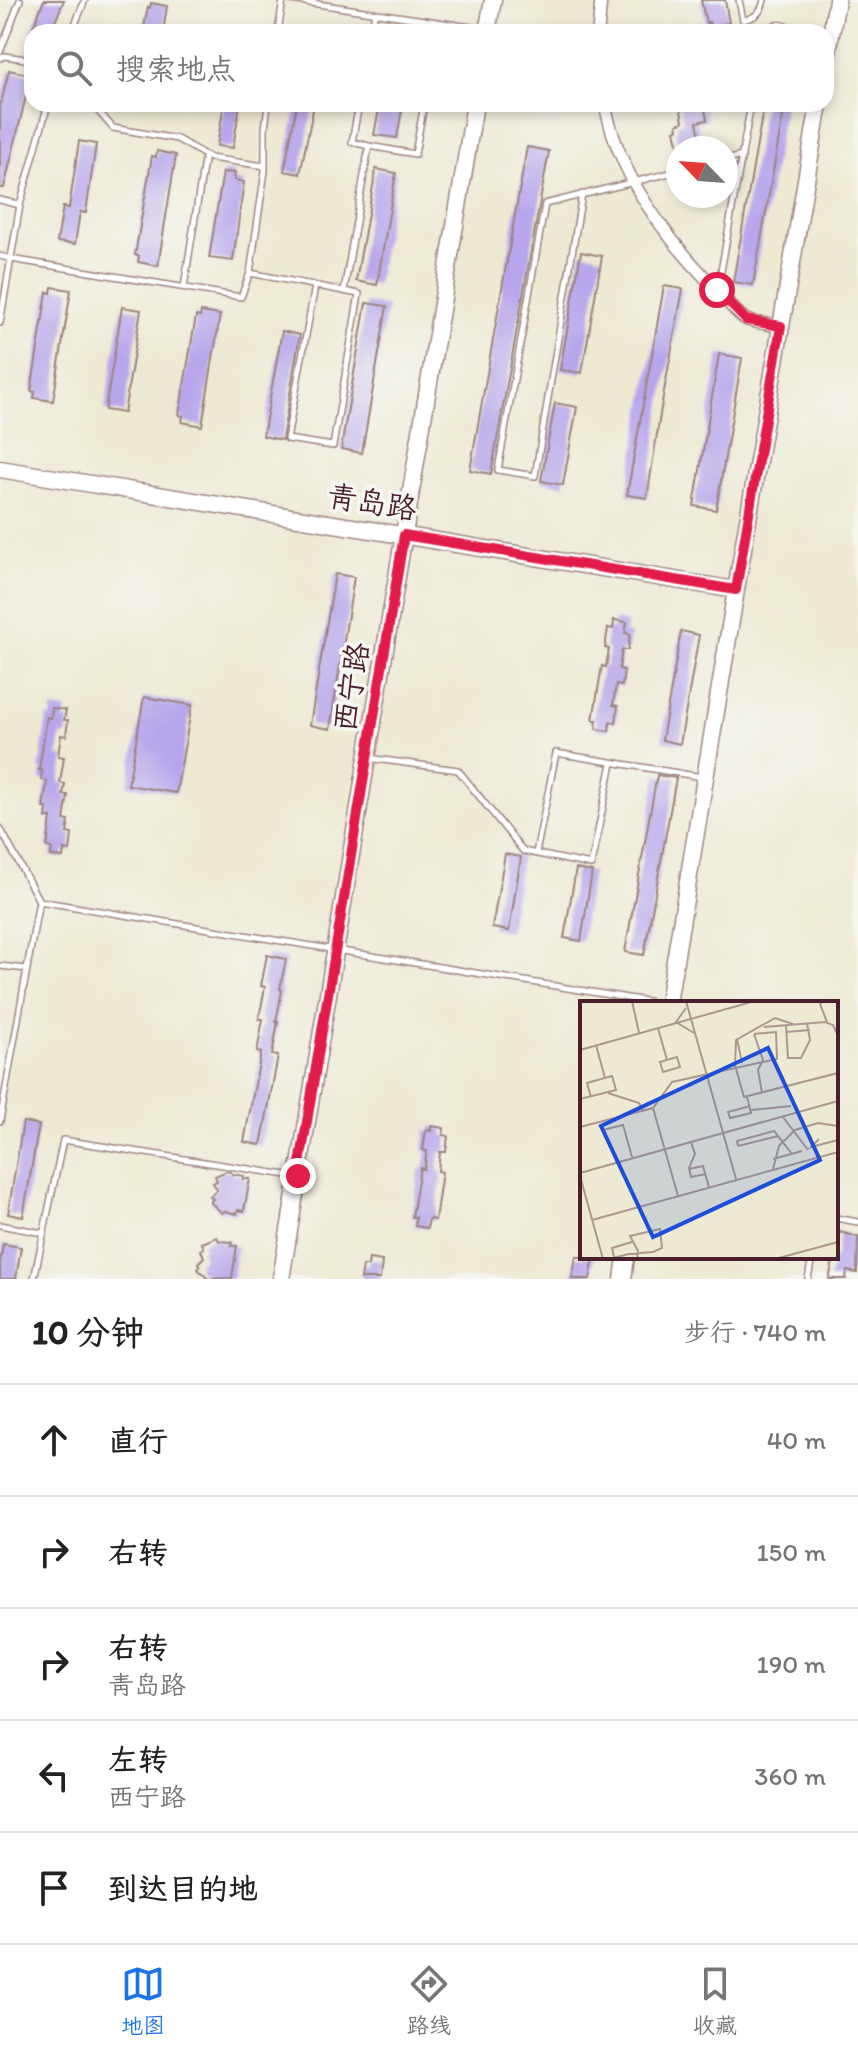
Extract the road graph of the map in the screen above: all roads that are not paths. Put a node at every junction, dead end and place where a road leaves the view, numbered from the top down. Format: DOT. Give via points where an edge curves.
graph roads {
  1 [pos="20,0"];
  2 [pos="85,0"];
  3 [pos="283,0"];
  4 [pos="291,0"];
  5 [pos="493,0"];
  6 [pos="601,0"];
  7 [pos="739,0"];
  8 [pos="764,0"];
  9 [pos="837,0"];
  10 [pos="375,13"];
  11 [pos="439,22"];
  12 [pos="75,24"];
  13 [pos="279,24"];
  14 [pos="373,24"];
  15 [pos="450,24"];
  16 [pos="489,24"];
  17 [pos="599,24"];
  18 [pos="833,24"];
  19 [pos="0,55"];
  20 [pos="24,59"];
  21 [pos="46,112"];
  22 [pos="99,112"];
  23 [pos="267,112"];
  24 [pos="358,112"];
  25 [pos="423,112"];
  26 [pos="477,112"];
  27 [pos="607,112"];
  28 [pos="750,112"];
  29 [pos="818,112"];
  30 [pos="369,146"];
  31 [pos="205,155"];
  32 [pos="742,156"];
  33 [pos="738,157"];
  34 [pos="265,166"];
  35 [pos="666,174"];
  36 [pos="633,182"];
  37 [pos="582,194"];
  38 [pos="0,200"];
  39 [pos="20,205"];
  40 [pos="0,256"];
  41 [pos="11,259"];
  42 [pos="250,273"];
  43 [pos="315,286"];
  44 [pos="184,287"];
  45 [pos="717,290"];
  46 [pos="344,291"];
  47 [pos="0,323"];
  48 [pos="781,326"];
  49 [pos="0,469"];
  50 [pos="404,535"];
  51 [pos="736,590"];
  52 [pos="367,758"];
  53 [pos="612,763"];
  54 [pos="705,778"];
  55 [pos="0,828"];
  56 [pos="536,853"];
  57 [pos="39,901"];
  58 [pos="336,949"];
  59 [pos="0,966"];
  60 [pos="27,969"];
  61 [pos="646,1001"];
  62 [pos="668,1001"];
  63 [pos="0,1121"];
  64 [pos="298,1176"];
  65 [pos="838,1218"];
  66 [pos="858,1222"];
  67 [pos="0,1225"];
  68 [pos="43,1233"];
  69 [pos="626,1259"];
  70 [pos="812,1259"];
  71 [pos="34,1279"];
  72 [pos="281,1279"];
  73 [pos="623,1279"];
  74 [pos="808,1279"];
  1 -- 19 [label="lane"];
  2 -- 12 [label="lane"];
  3 -- 13 [label="lane"];
  4 -- 10 [label="lane"];
  5 -- 16 [label="street"];
  6 -- 17 [label="street"];
  7 -- 8 [label="lane" via="743,20 754,17"];
  9 -- 18 [label="street"];
  10 -- 11 [label="lane"];
  10 -- 14 [label="lane"];
  11 -- 15 [label="lane"];
  19 -- 20 [label="lane"];
  21 -- 39 [label="lane"];
  22 -- 31 [label="lane" via="113,128 177,139"];
  23 -- 34 [label="lane"];
  24 -- 30 [label="lane" via="352,142"];
  25 -- 30 [label="lane" via="415,154"];
  26 -- 50 [label="street, 西宁路"];
  27 -- 36 [label="street"];
  28 -- 32 [label="lane"];
  29 -- 48 [label="street"];
  30 -- 46 [label="lane"];
  31 -- 34 [label="lane"];
  31 -- 44 [label="lane"];
  32 -- 33 [label="lane"];
  32 -- 45 [label="lane"];
  34 -- 42 [label="lane"];
  35 -- 36 [label="lane"];
  36 -- 37 [label="lane"];
  36 -- 45 [label="street" via="692,265"];
  37 -- 37 [label="lane" via="545,204 498,470 535,476"];
  38 -- 39 [label="lane"];
  39 -- 41 [label="lane"];
  40 -- 41 [label="lane"];
  41 -- 44 [label="lane"];
  41 -- 47 [label="lane"];
  42 -- 43 [label="lane"];
  42 -- 44 [label="lane" via="241,297"];
  43 -- 46 [label="lane"];
  43 -- 46 [label="lane" via="287,439 333,446 359,294"];
  45 -- 48 [label="street" via="746,320"];
  48 -- 51 [label="street"];
  49 -- 50 [label="street, 青岛路"];
  50 -- 51 [label="street, 青岛路"];
  50 -- 52 [label="street, 西宁路"];
  51 -- 54 [label="street"];
  52 -- 56 [label="lane" via="458,770 523,851"];
  52 -- 58 [label="street, 西宁路"];
  53 -- 54 [label="lane"];
  53 -- 56 [label="lane" via="556,753"];
  53 -- 56 [label="lane" via="591,865"];
  54 -- 62 [label="street"];
  55 -- 57 [label="lane"];
  57 -- 58 [label="lane"];
  57 -- 60 [label="lane"];
  58 -- 61 [label="lane"];
  58 -- 64 [label="street, 西宁路"];
  59 -- 60 [label="lane"];
  60 -- 63 [label="lane"];
  64 -- 68 [label="lane" via="63,1140"];
  64 -- 72 [label="street, 西宁路"];
  65 -- 66 [label="lane"];
  67 -- 68 [label="lane"];
  68 -- 71 [label="lane"];
  69 -- 73 [label="street"];
  70 -- 74 [label="lane"];
}
